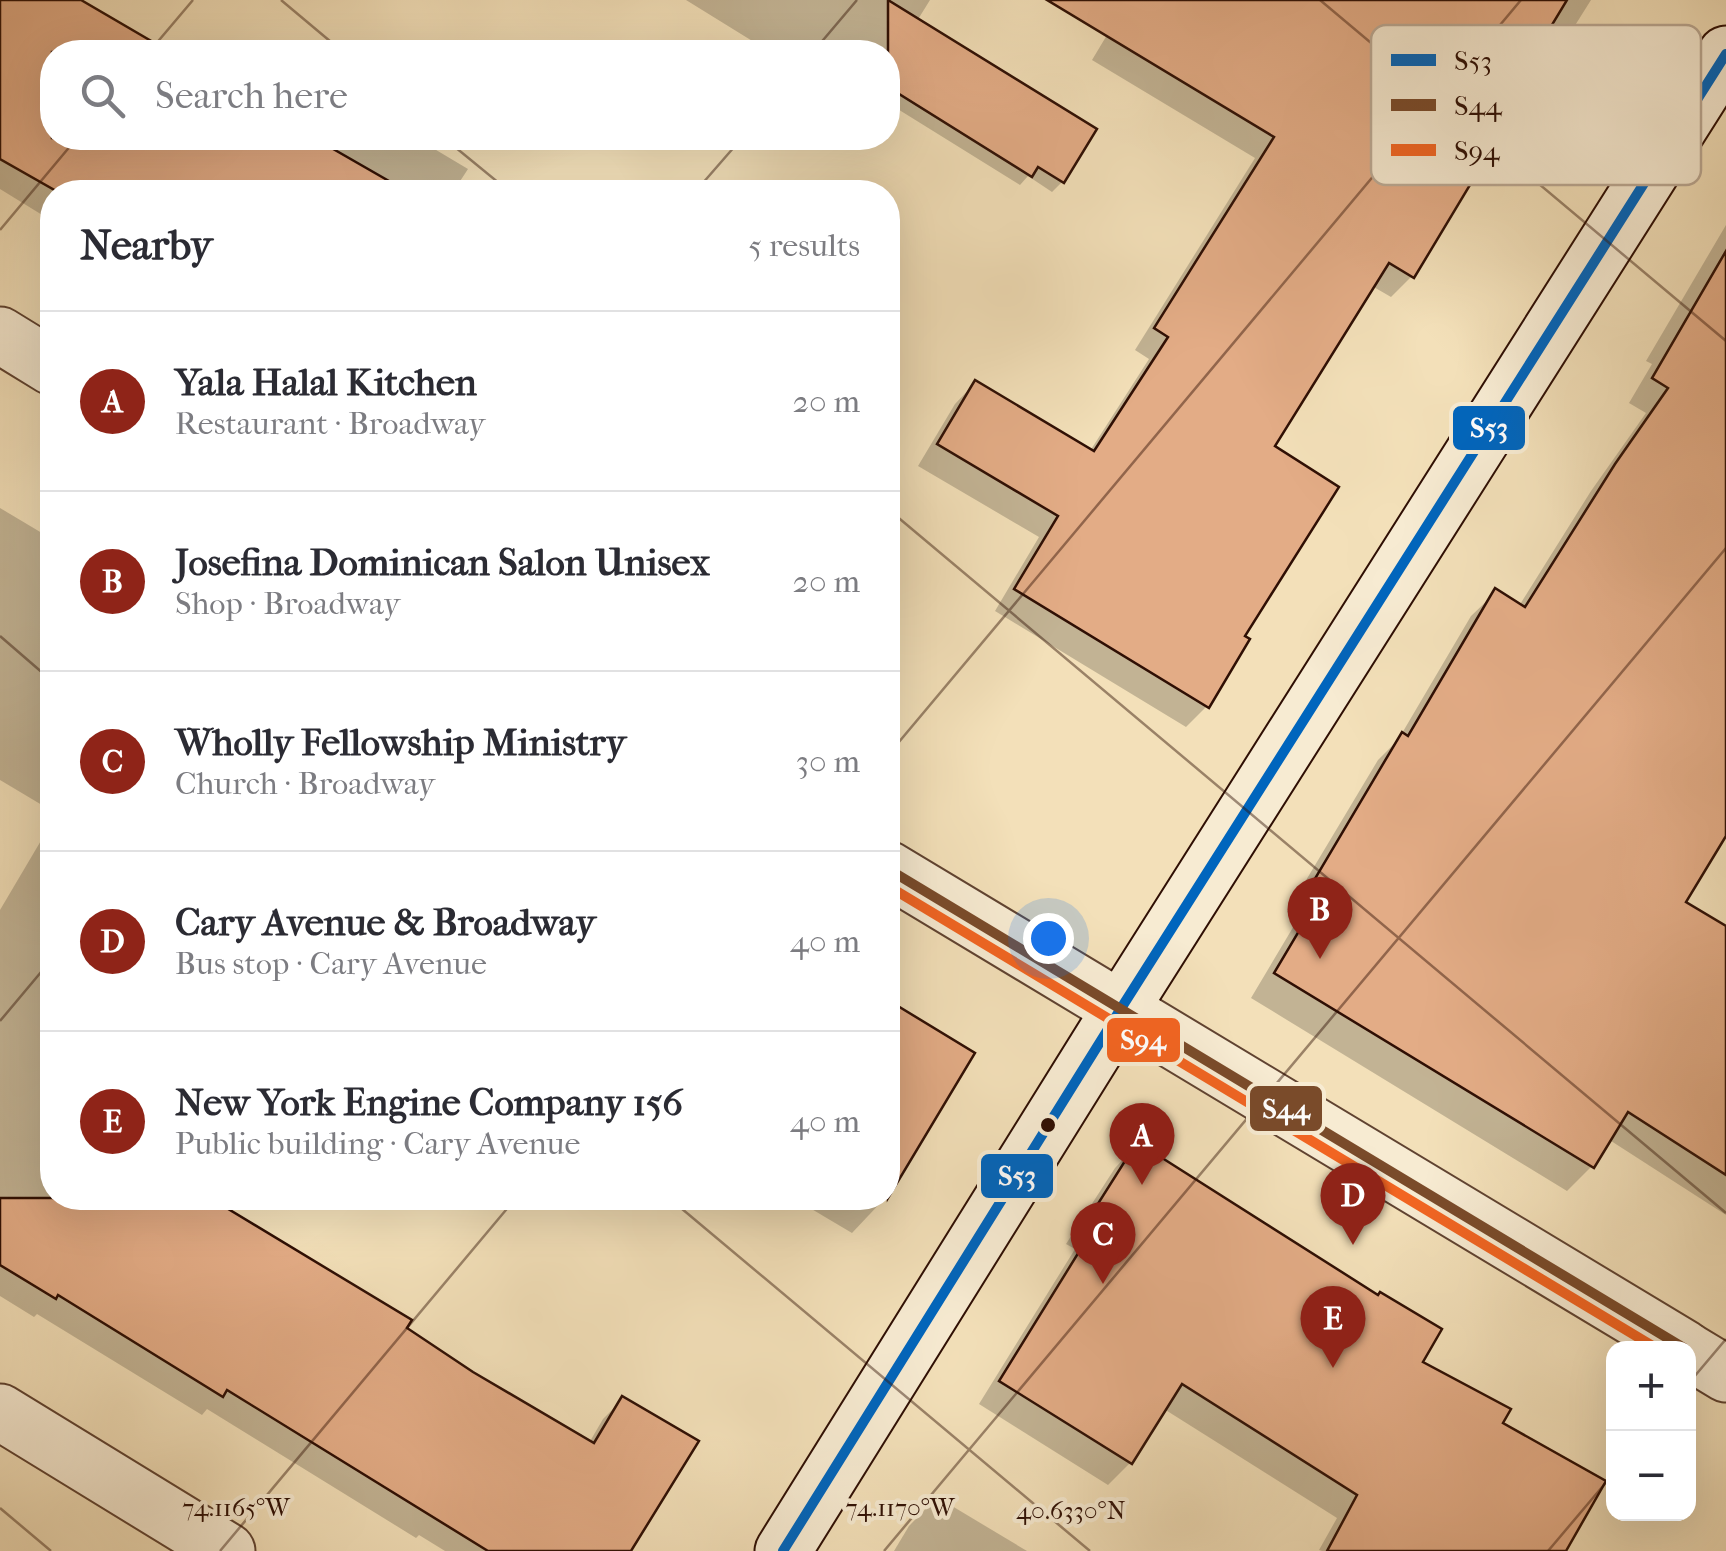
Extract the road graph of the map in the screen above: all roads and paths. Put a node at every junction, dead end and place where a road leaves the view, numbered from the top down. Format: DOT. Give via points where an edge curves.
graph roads {
  1 [pos="1726,54"];
  2 [pos="1701,93"];
  3 [pos="1643,185"];
  4 [pos="0,335"];
  5 [pos="40,360"];
  6 [pos="900,877"];
  7 [pos="1120,1010"];
  8 [pos="1671,1341"];
  9 [pos="1696,1356"];
  10 [pos="1726,1374"];
  11 [pos="0,1412"];
  12 [pos="227,1551"];
  13 [pos="783,1551"];
  1 -- 2 [label="street"];
  3 -- 7 [label="street"];
  4 -- 5 [label="street"];
  6 -- 7 [label="street"];
  7 -- 8 [label="street"];
  7 -- 13 [label="street"];
  9 -- 10 [label="street"];
  11 -- 12 [label="street"];
}
